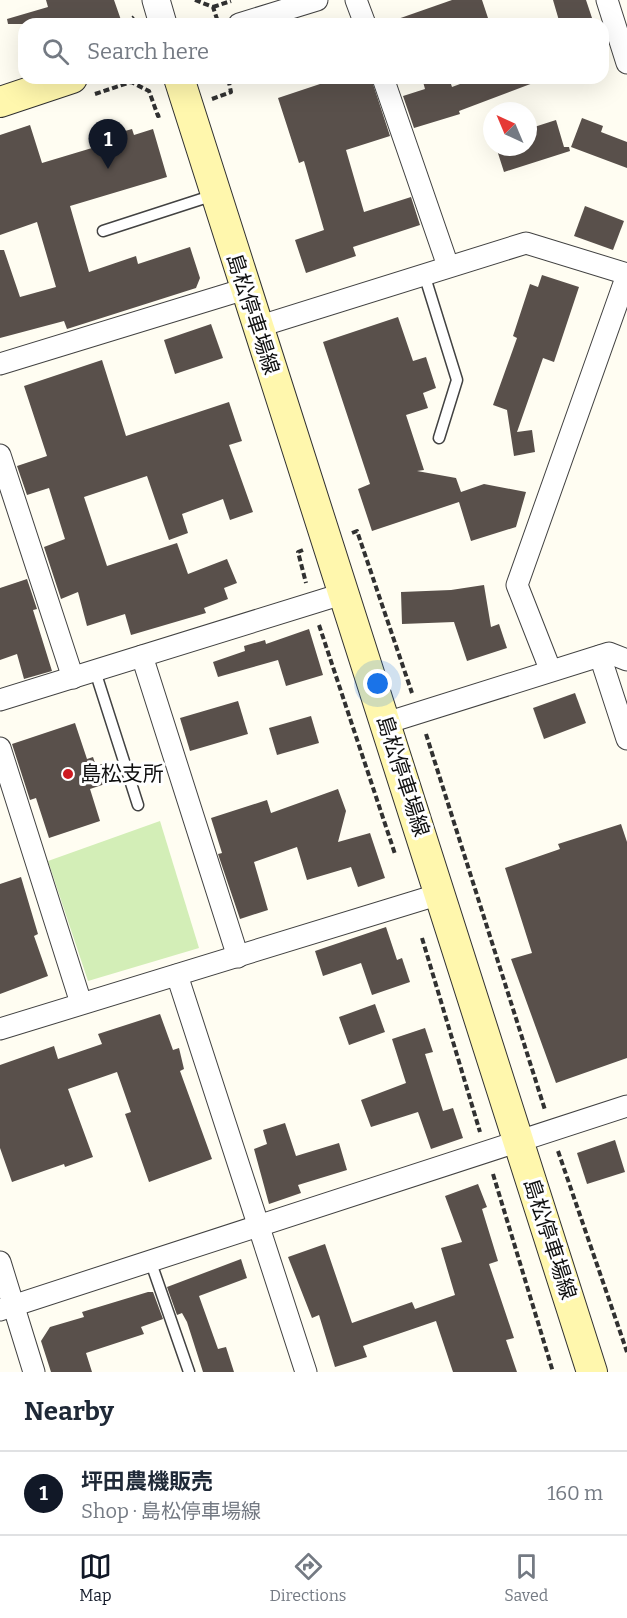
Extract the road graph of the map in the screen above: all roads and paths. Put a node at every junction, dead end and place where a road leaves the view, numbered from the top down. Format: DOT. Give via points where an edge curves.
graph roads {
  1 [pos="156,0"];
  2 [pos="195,0"];
  3 [pos="234,0"];
  4 [pos="317,0"];
  5 [pos="356,0"];
  6 [pos="213,7"];
  7 [pos="616,10"];
  8 [pos="161,18"];
  9 [pos="217,18"];
  10 [pos="258,18"];
  11 [pos="363,18"];
  12 [pos="627,63"];
  13 [pos="126,84"];
  14 [pos="135,84"];
  15 [pos="181,84"];
  16 [pos="229,84"];
  17 [pos="385,84"];
  18 [pos="120,86"];
  19 [pos="80,87"];
  20 [pos="1,97"];
  21 [pos="188,107"];
  22 [pos="215,195"];
  23 [pos="103,231"];
  24 [pos="448,266"];
  25 [pos="424,274"];
  26 [pos="627,275"];
  27 [pos="245,289"];
  28 [pos="257,327"];
  29 [pos="0,364"];
  30 [pos="440,438"];
  31 [pos="0,455"];
  32 [pos="342,594"];
  33 [pos="142,656"];
  34 [pos="600,656"];
  35 [pos="627,660"];
  36 [pos="550,669"];
  37 [pos="95,671"];
  38 [pos="74,678"];
  39 [pos="0,700"];
  40 [pos="386,723"];
  41 [pos="627,739"];
  42 [pos="0,748"];
  43 [pos="138,805"];
  44 [pos="440,894"];
  45 [pos="238,957"];
  46 [pos="177,975"];
  47 [pos="81,1003"];
  48 [pos="0,1029"];
  49 [pos="627,1106"];
  50 [pos="518,1140"];
  51 [pos="257,1226"];
  52 [pos="150,1260"];
  53 [pos="0,1262"];
  54 [pos="7,1307"];
  55 [pos="34,1372"];
  56 [pos="189,1372"];
  57 [pos="306,1372"];
  58 [pos="592,1372"];
  1 -- 8 [label="street"];
  2 -- 6 [label="path"];
  3 -- 6 [label="path"];
  4 -- 10 [label="street"];
  5 -- 11 [label="street"];
  6 -- 9 [label="path"];
  7 -- 12 [label="street"];
  13 -- 18 [label="path"];
  14 -- 21 [label="path" via="148,91 158,116"];
  15 -- 21 [label="main road, 島松停車場線"];
  16 -- 21 [label="path" via="231,92"];
  17 -- 24 [label="street"];
  18 -- 19 [label="path"];
  19 -- 20 [label="main road"];
  21 -- 22 [label="main road, 島松停車場線"];
  22 -- 23 [label="lane"];
  22 -- 27 [label="main road, 島松停車場線"];
  24 -- 25 [label="street"];
  24 -- 26 [label="street" via="526,243"];
  25 -- 28 [label="street"];
  25 -- 30 [label="lane" via="457,380"];
  26 -- 36 [label="street" via="517,585"];
  27 -- 28 [label="main road, 島松停車場線"];
  27 -- 29 [label="street"];
  28 -- 32 [label="main road, 島松停車場線"];
  31 -- 38 [label="street"];
  32 -- 33 [label="street"];
  32 -- 40 [label="main road, 島松停車場線"];
  33 -- 37 [label="street"];
  33 -- 45 [label="street"];
  34 -- 35 [label="street" via="609,653"];
  34 -- 36 [label="street"];
  34 -- 41 [label="street"];
  36 -- 40 [label="street"];
  37 -- 38 [label="street"];
  37 -- 43 [label="lane"];
  38 -- 39 [label="street"];
  40 -- 44 [label="main road, 島松停車場線"];
  42 -- 47 [label="street"];
  44 -- 45 [label="street"];
  44 -- 50 [label="main road, 島松停車場線"];
  45 -- 46 [label="street"];
  46 -- 47 [label="street"];
  46 -- 51 [label="street"];
  47 -- 48 [label="street"];
  49 -- 50 [label="street"];
  50 -- 51 [label="street"];
  50 -- 58 [label="main road, 島松停車場線"];
  51 -- 52 [label="street"];
  51 -- 57 [label="street"];
  52 -- 54 [label="street"];
  52 -- 56 [label="lane"];
  53 -- 54 [label="street"];
  54 -- 55 [label="street"];
}
